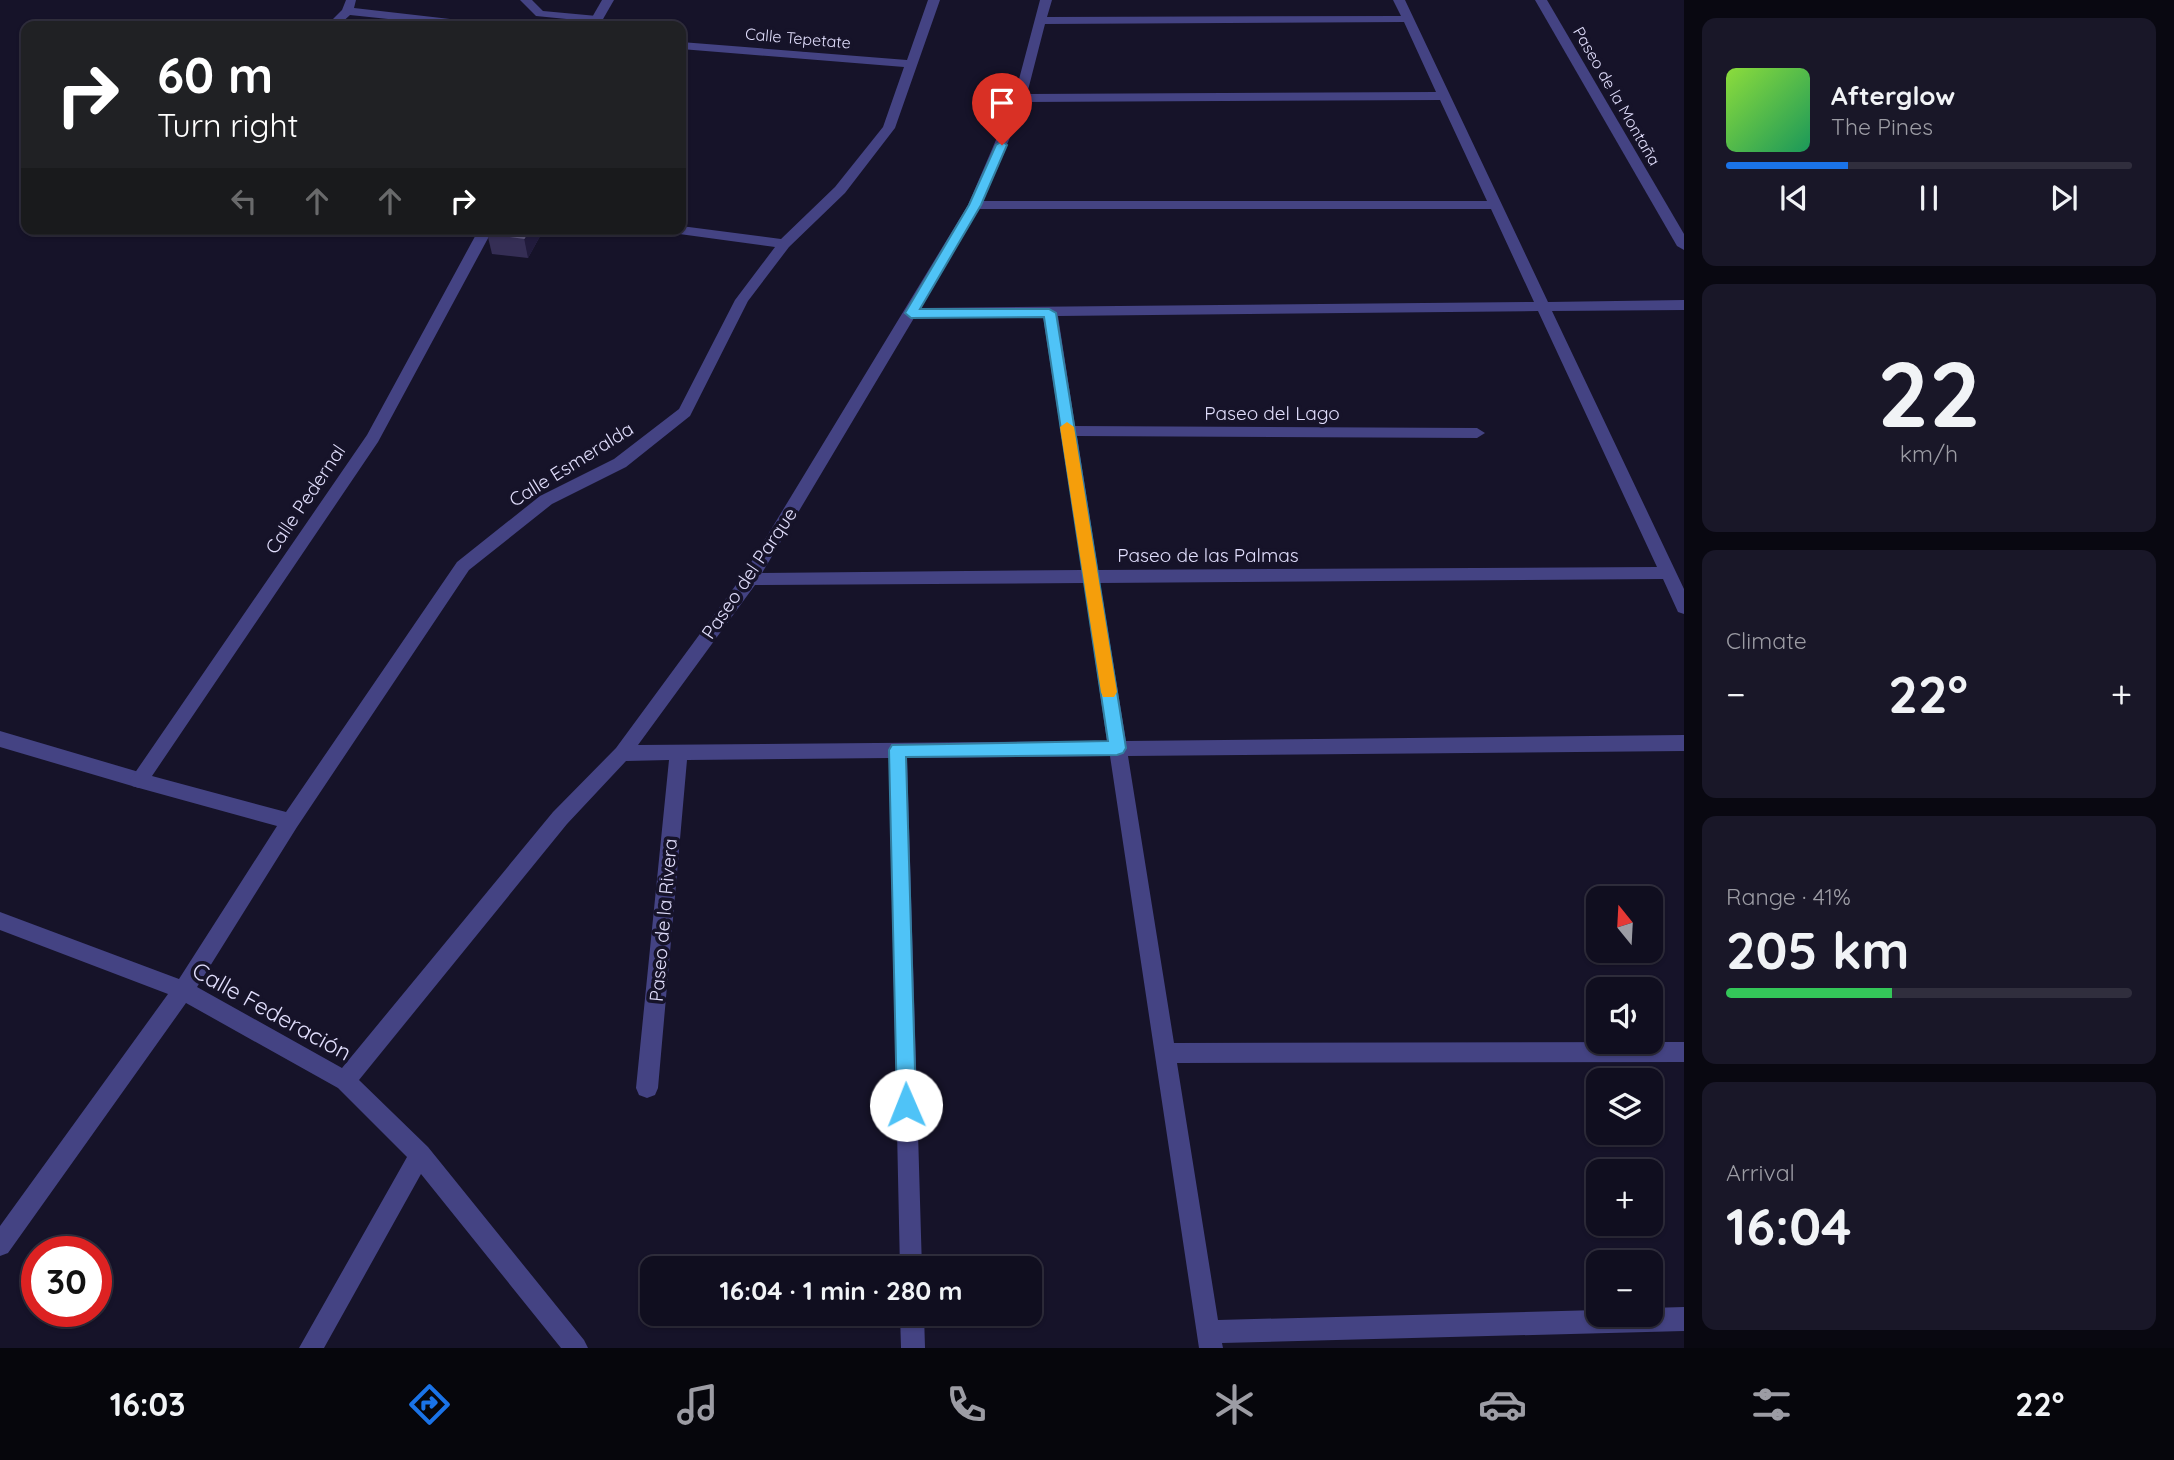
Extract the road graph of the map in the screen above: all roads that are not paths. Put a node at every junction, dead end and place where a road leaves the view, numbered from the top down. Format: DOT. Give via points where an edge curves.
graph roads {
  1 [pos="526,0"];
  2 [pos="608,0"];
  3 [pos="934,0"];
  4 [pos="1046,0"];
  5 [pos="1399,0"];
  6 [pos="1541,0"];
  7 [pos="349,6"];
  8 [pos="1407,19"];
  9 [pos="336,21"];
  10 [pos="451,21"];
  11 [pos="583,21"];
  12 [pos="596,21"];
  13 [pos="1040,21"];
  14 [pos="686,45"];
  15 [pos="912,64"];
  16 [pos="1443,96"];
  17 [pos="1020,98"];
  18 [pos="975,205"];
  19 [pos="1494,205"];
  20 [pos="686,231"];
  21 [pos="483,235"];
  22 [pos="784,244"];
  23 [pos="1684,246"];
  24 [pos="1684,305"];
  25 [pos="1544,308"];
  26 [pos="911,313"];
  27 [pos="1049,313"];
  28 [pos="1068,431"];
  29 [pos="1476,433"];
  30 [pos="1667,573"];
  31 [pos="1091,577"];
  32 [pos="750,579"];
  33 [pos="1684,607"];
  34 [pos="0,739"];
  35 [pos="1684,743"];
  36 [pos="1117,748"];
  37 [pos="898,750"];
  38 [pos="679,752"];
  39 [pos="621,753"];
  40 [pos="139,780"];
  41 [pos="290,821"];
  42 [pos="0,921"];
  43 [pos="183,990"];
  44 [pos="1684,1052"];
  45 [pos="1165,1053"];
  46 [pos="345,1081"];
  47 [pos="648,1088"];
  48 [pos="420,1155"];
  49 [pos="0,1245"];
  50 [pos="911,1256"];
  51 [pos="1684,1319"];
  52 [pos="912,1326"];
  53 [pos="1210,1340"];
  54 [pos="311,1348"];
  55 [pos="576,1348"];
  56 [pos="913,1348"];
  1 -- 11 [label="street" via="540,14"];
  2 -- 12 [label="street"];
  3 -- 15 [label="street, Calle Esmeralda"];
  4 -- 13 [label="street, Paseo del Parque"];
  5 -- 8 [label="street"];
  6 -- 23 [label="street, Paseo de la Montaña"];
  7 -- 9 [label="street"];
  7 -- 10 [label="street"];
  8 -- 13 [label="street"];
  8 -- 16 [label="street"];
  13 -- 17 [label="street, Paseo del Parque"];
  14 -- 15 [label="street, Calle Tepetate"];
  15 -- 22 [label="street, Calle Esmeralda" via="889,128 841,190"];
  16 -- 17 [label="street"];
  16 -- 19 [label="street"];
  17 -- 18 [label="street, Paseo del Parque"];
  18 -- 19 [label="street"];
  18 -- 26 [label="street, Paseo del Parque"];
  19 -- 25 [label="street"];
  20 -- 22 [label="street"];
  21 -- 40 [label="street, Calle Pedernal" via="373,438"];
  22 -- 41 [label="street, Calle Esmeralda" via="742,300 685,412 620,463 546,500 463,566"];
  24 -- 25 [label="street"];
  25 -- 27 [label="street"];
  25 -- 30 [label="street"];
  26 -- 27 [label="street"];
  26 -- 32 [label="street, Paseo del Parque"];
  27 -- 28 [label="street"];
  28 -- 29 [label="street, Paseo del Lago"];
  28 -- 31 [label="street"];
  30 -- 31 [label="street, Paseo de las Palmas"];
  30 -- 33 [label="street"];
  31 -- 32 [label="street, Paseo de las Palmas"];
  31 -- 36 [label="street"];
  32 -- 39 [label="street, Paseo del Parque"];
  34 -- 40 [label="street"];
  35 -- 36 [label="street"];
  36 -- 37 [label="street"];
  36 -- 45 [label="street"];
  37 -- 38 [label="street"];
  37 -- 50 [label="street"];
  38 -- 39 [label="street"];
  38 -- 47 [label="street, Paseo de la Rivera"];
  39 -- 46 [label="street, Paseo del Parque" via="560,818"];
  40 -- 41 [label="street"];
  41 -- 43 [label="street, Calle Esmeralda"];
  42 -- 43 [label="street, Calle Federación"];
  43 -- 46 [label="street, Calle Federación"];
  43 -- 49 [label="street, Calle Esmeralda"];
  44 -- 45 [label="street"];
  45 -- 53 [label="street"];
  46 -- 48 [label="street, Calle Federación"];
  48 -- 54 [label="street"];
  48 -- 55 [label="street, Calle Federación"];
  51 -- 53 [label="street"];
  52 -- 56 [label="street"];
}
